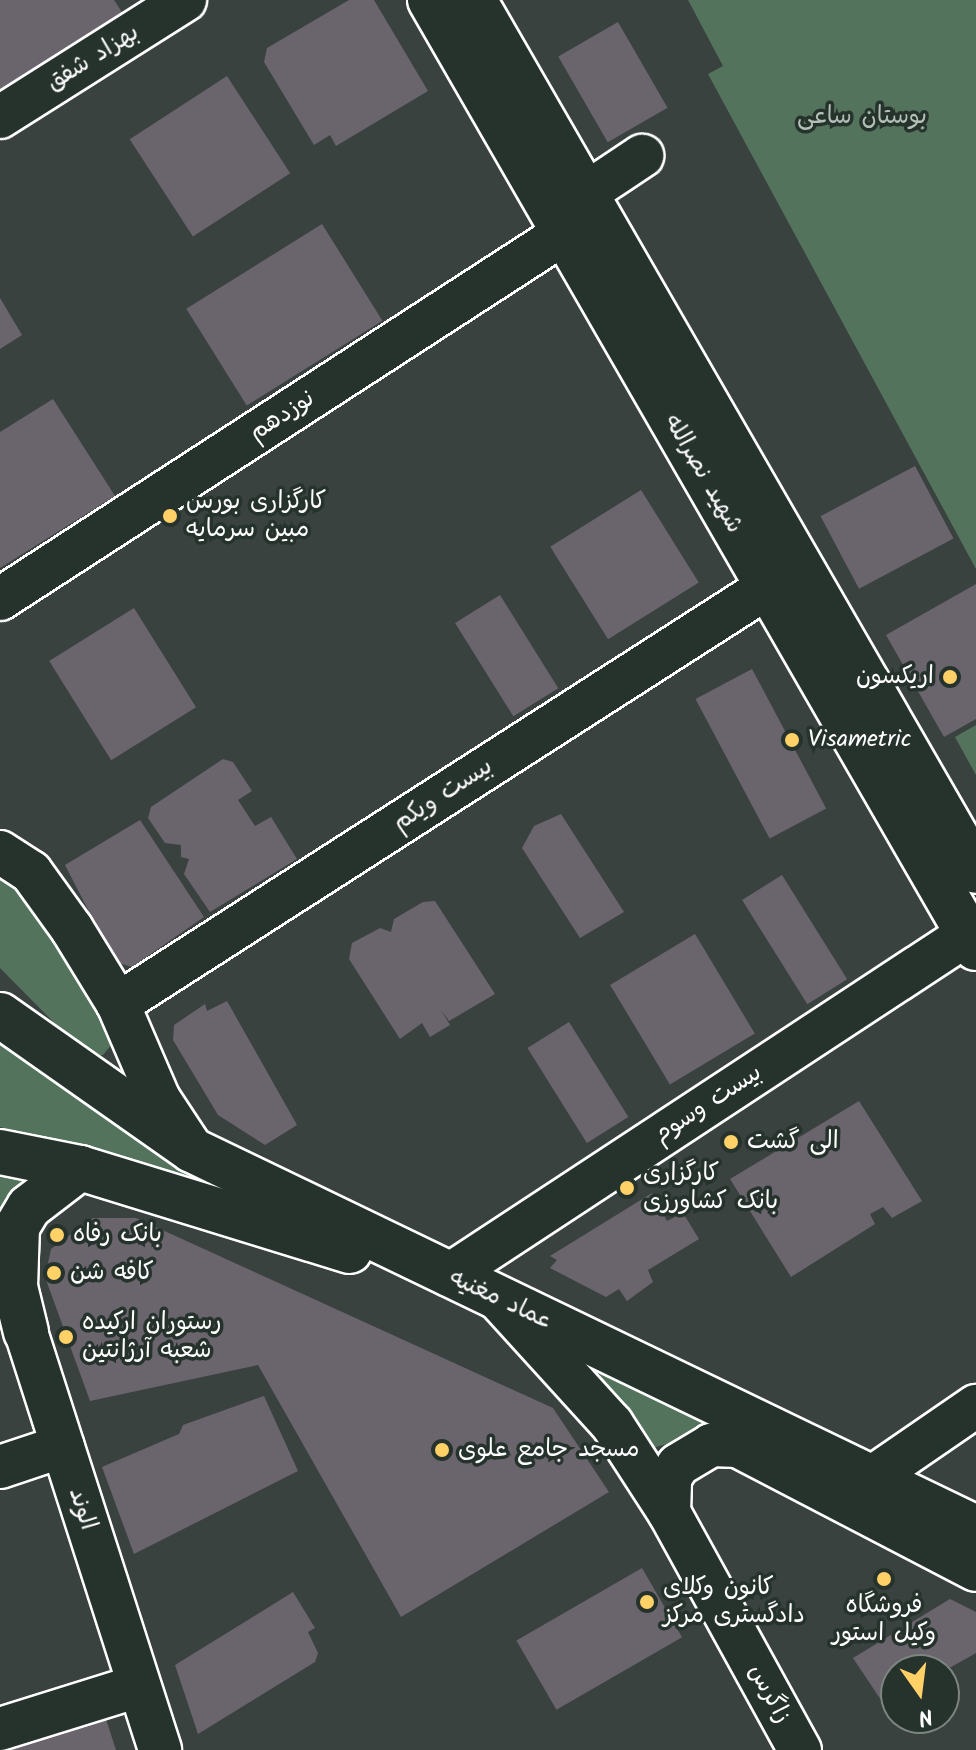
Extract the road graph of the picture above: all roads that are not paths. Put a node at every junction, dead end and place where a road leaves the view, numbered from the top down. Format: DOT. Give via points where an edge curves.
graph roads {
  1 [pos="185,0"];
  2 [pos="430,0"];
  3 [pos="474,0"];
  4 [pos="0,117"];
  5 [pos="642,156"];
  6 [pos="585,194"];
  7 [pos="563,234"];
  8 [pos="769,586"];
  9 [pos="0,599"];
  10 [pos="0,852"];
  11 [pos="976,871"];
  12 [pos="973,937"];
  13 [pos="118,1004"];
  14 [pos="0,1015"];
  15 [pos="192,1150"];
  16 [pos="0,1152"];
  17 [pos="80,1168"];
  18 [pos="391,1248"];
  19 [pos="449,1275"];
  20 [pos="497,1298"];
  21 [pos="13,1316"];
  22 [pos="976,1406"];
  23 [pos="63,1446"];
  24 [pos="791,1454"];
  25 [pos="0,1467"];
  26 [pos="874,1476"];
  27 [pos="669,1512"];
  28 [pos="976,1528"];
  29 [pos="976,1570"];
  30 [pos="138,1686"];
  31 [pos="0,1729"];
  32 [pos="160,1750"];
  33 [pos="800,1750"];
  1 -- 4 [label="street, بهزاد شفق"];
  2 -- 7 [label="main road, شهید نصرالله"];
  3 -- 6 [label="main road, شهید نصرالله"];
  5 -- 6 [label="street"];
  6 -- 11 [label="main road, شهید نصرالله"];
  7 -- 8 [label="main road, شهید نصرالله"];
  7 -- 9 [label="street, نوزدهم"];
  8 -- 12 [label="main road, شهید نصرالله"];
  8 -- 13 [label="street, بیست ویکم"];
  10 -- 13 [label="street" via="31,872"];
  12 -- 19 [label="street, بیست وسوم"];
  13 -- 15 [label="street" via="159,1099"];
  14 -- 15 [label="main road, عماد مغنیه"];
  15 -- 18 [label="main road, عماد مغنیه"];
  16 -- 17 [label="main road"];
  17 -- 18 [label="main road" via="356,1253"];
  17 -- 21 [label="main road" via="29,1207 17,1227"];
  18 -- 19 [label="main road, عماد مغنیه"];
  19 -- 20 [label="main road, عماد مغنیه"];
  20 -- 24 [label="main road, عماد مغنیه"];
  20 -- 27 [label="street, زاگرس" via="591,1397"];
  21 -- 23 [label="street, الوند"];
  22 -- 26 [label="street"];
  23 -- 25 [label="street"];
  23 -- 30 [label="street, الوند"];
  24 -- 26 [label="main road, عماد مغنیه"];
  24 -- 27 [label="street, عماد مغنیه" via="711,1445 678,1465 670,1478"];
  24 -- 29 [label="street, عماد مغنیه"];
  26 -- 28 [label="main road, عماد مغنیه"];
  27 -- 33 [label="street, زاگرس"];
  30 -- 31 [label="street"];
  30 -- 32 [label="street, الوند"];
}
